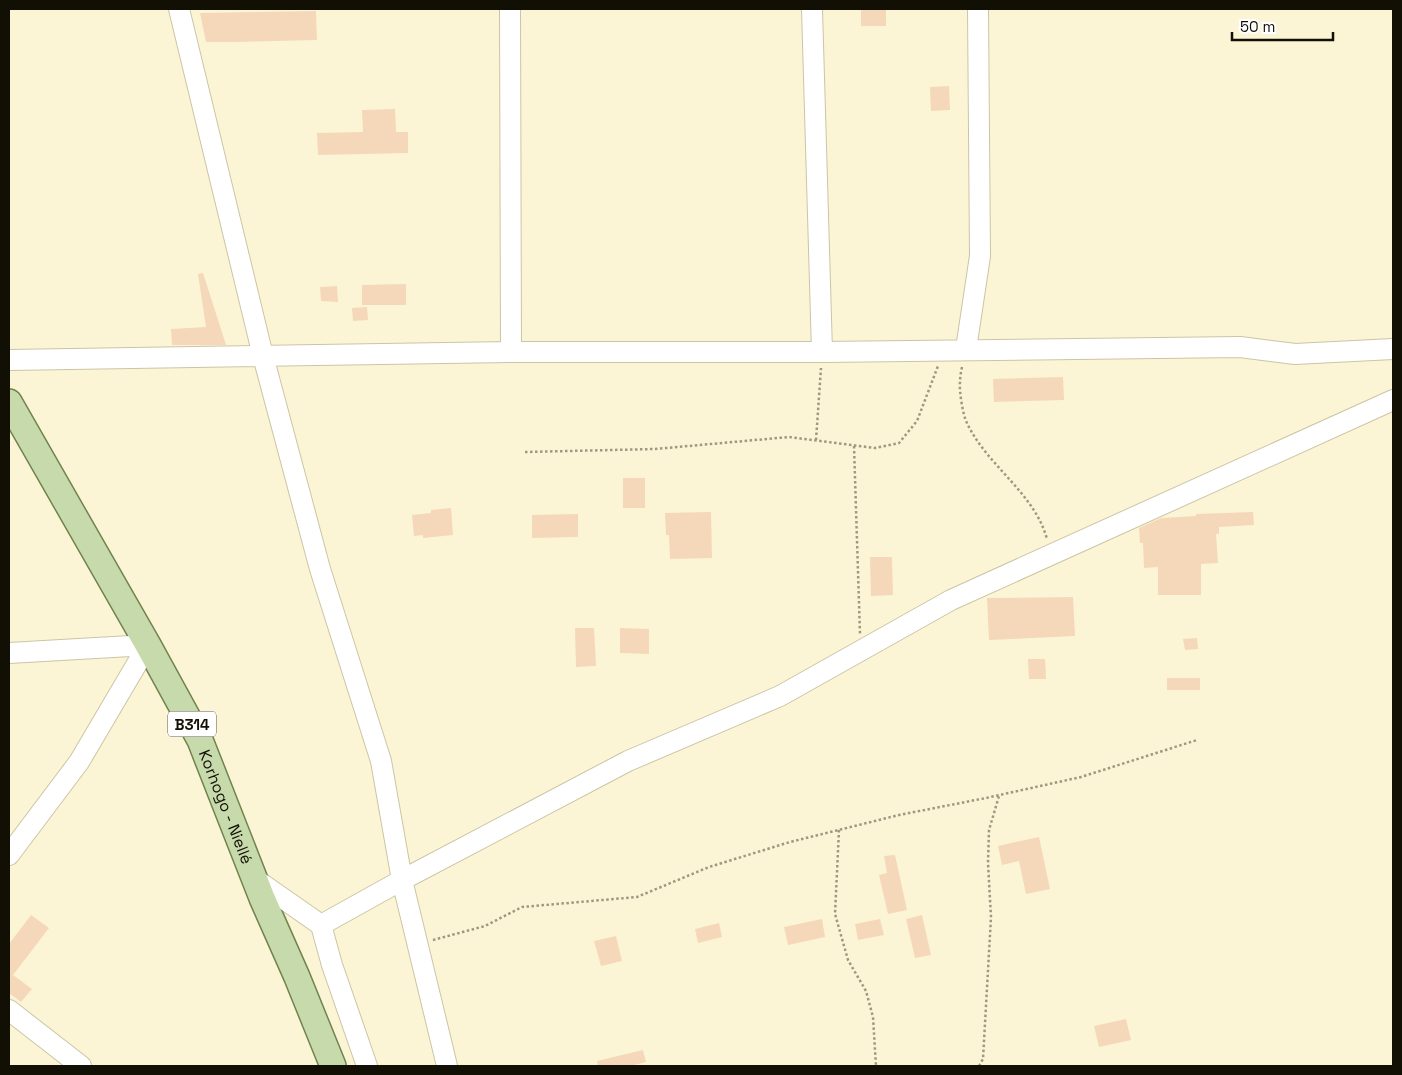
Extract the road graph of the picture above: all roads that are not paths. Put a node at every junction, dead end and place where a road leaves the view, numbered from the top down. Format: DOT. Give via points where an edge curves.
graph roads {
  1 [pos="179,9"];
  2 [pos="510,9"];
  3 [pos="812,9"];
  4 [pos="978,9"];
  5 [pos="956,349"];
  6 [pos="1393,349"];
  7 [pos="511,352"];
  8 [pos="822,352"];
  9 [pos="263,356"];
  10 [pos="9,360"];
  11 [pos="1393,400"];
  12 [pos="9,402"];
  13 [pos="148,645"];
  14 [pos="9,653"];
  15 [pos="9,855"];
  16 [pos="255,879"];
  17 [pos="402,880"];
  18 [pos="321,925"];
  19 [pos="9,1010"];
  20 [pos="80,1066"];
  21 [pos="333,1066"];
  22 [pos="367,1066"];
  23 [pos="447,1066"];
  1 -- 9 [label="street"];
  2 -- 7 [label="street"];
  3 -- 8 [label="street"];
  4 -- 5 [label="street" via="980,256"];
  5 -- 6 [label="street" via="1240,347 1295,354"];
  5 -- 8 [label="street"];
  7 -- 8 [label="street"];
  7 -- 9 [label="street"];
  9 -- 10 [label="street"];
  9 -- 17 [label="street" via="320,569 381,761"];
  11 -- 17 [label="street" via="951,600 780,696 628,761"];
  12 -- 13 [label="main road, Korhogo - Niellé / B314"];
  13 -- 14 [label="street"];
  13 -- 15 [label="street" via="79,762"];
  13 -- 16 [label="main road, Korhogo - Niellé / B314" via="200,740"];
  16 -- 18 [label="street"];
  16 -- 21 [label="main road, Korhogo - Niellé / B314"];
  17 -- 18 [label="street"];
  17 -- 23 [label="street"];
  18 -- 22 [label="street"];
  19 -- 20 [label="street"];
}
